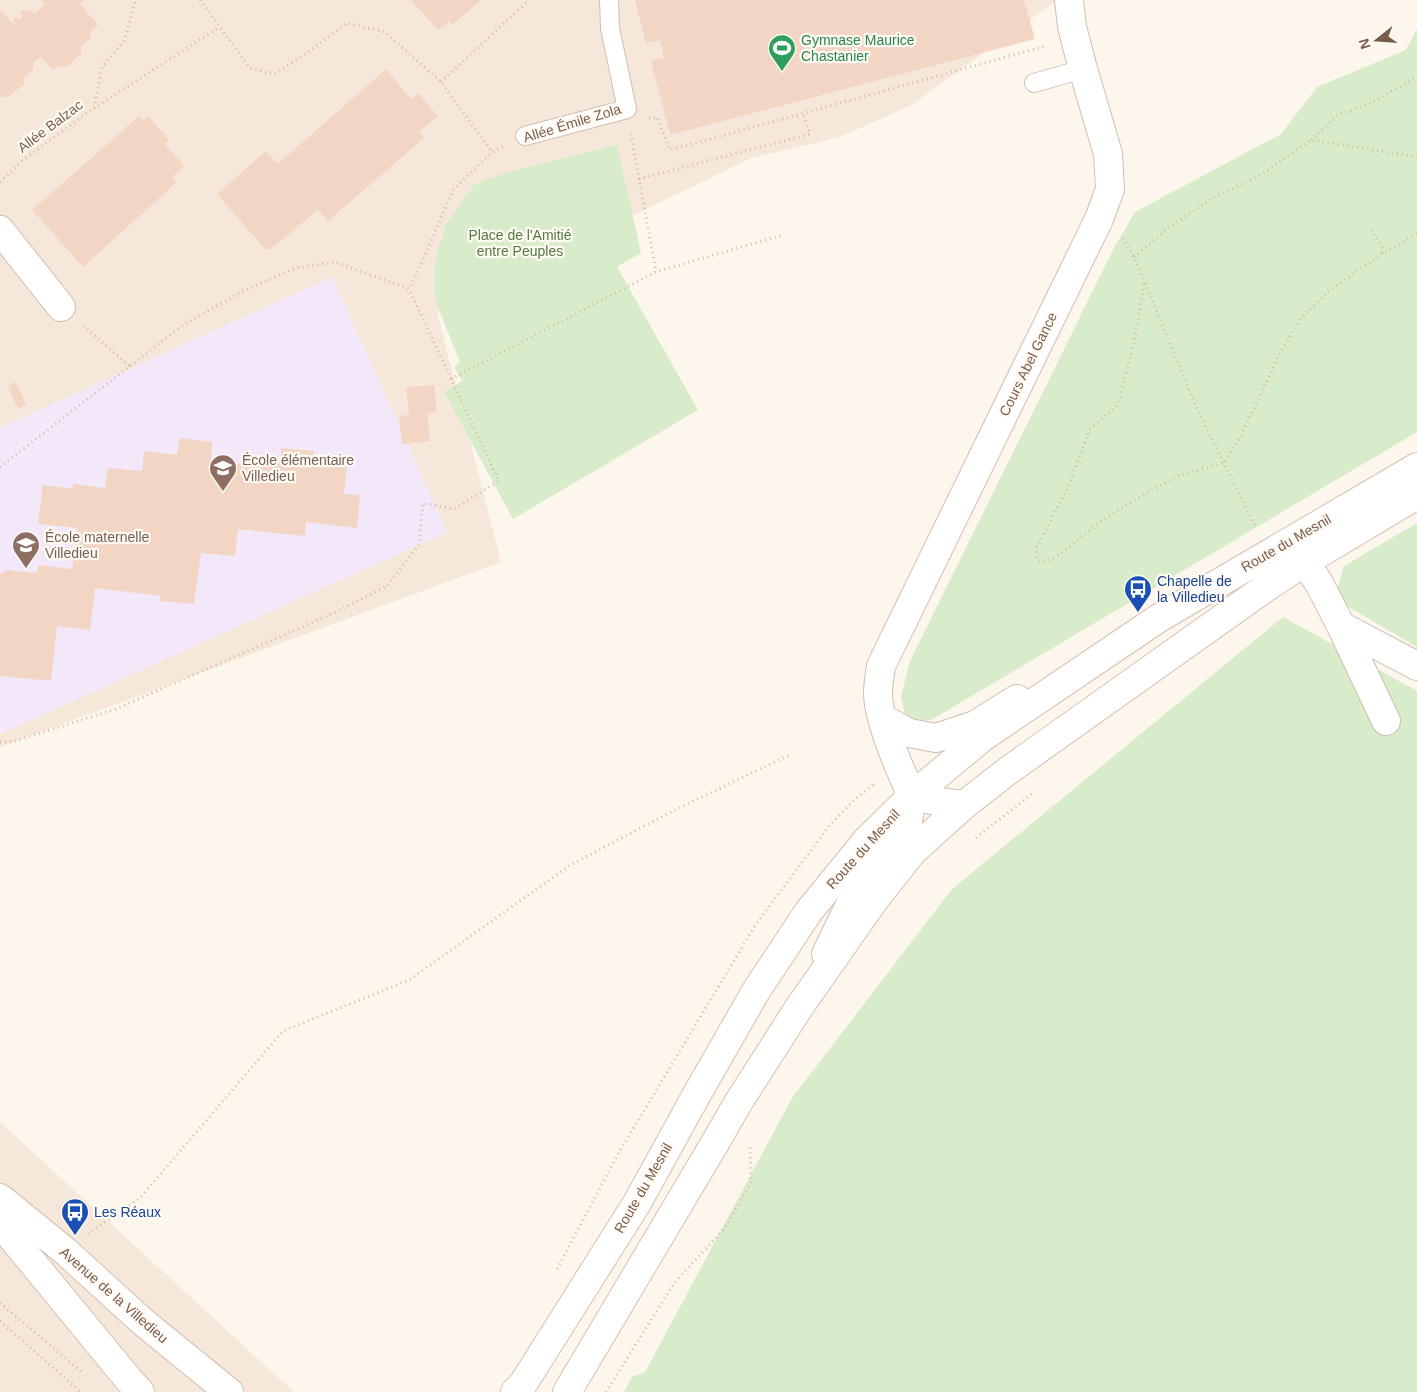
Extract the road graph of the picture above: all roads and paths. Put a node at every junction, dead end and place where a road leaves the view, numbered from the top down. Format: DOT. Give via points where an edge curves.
graph roads {
  1 [pos="136,0"];
  2 [pos="200,0"];
  3 [pos="529,0"];
  4 [pos="609,0"];
  5 [pos="1069,0"];
  6 [pos="220,27"];
  7 [pos="1046,46"];
  8 [pos="1083,69"];
  9 [pos="1417,77"];
  10 [pos="441,82"];
  11 [pos="1034,83"];
  12 [pos="94,108"];
  13 [pos="804,113"];
  14 [pos="628,115"];
  15 [pos="525,136"];
  16 [pos="1311,140"];
  17 [pos="492,152"];
  18 [pos="1417,158"];
  19 [pos="1,179"];
  20 [pos="639,180"];
  21 [pos="1099,219"];
  22 [pos="0,230"];
  23 [pos="1371,230"];
  24 [pos="1417,234"];
  25 [pos="782,235"];
  26 [pos="1383,253"];
  27 [pos="1134,257"];
  28 [pos="656,272"];
  29 [pos="1144,284"];
  30 [pos="409,289"];
  31 [pos="61,307"];
  32 [pos="130,366"];
  33 [pos="451,379"];
  34 [pos="1224,463"];
  35 [pos="0,467"];
  36 [pos="1417,468"];
  37 [pos="1417,495"];
  38 [pos="1256,530"];
  39 [pos="1305,562"];
  40 [pos="1159,618"];
  41 [pos="1341,626"];
  42 [pos="1417,666"];
  43 [pos="882,718"];
  44 [pos="1386,721"];
  45 [pos="0,742"];
  46 [pos="789,755"];
  47 [pos="1037,789"];
  48 [pos="912,796"];
  49 [pos="964,805"];
  50 [pos="969,843"];
  51 [pos="798,1009"];
  52 [pos="746,1149"];
  53 [pos="0,1198"];
  54 [pos="0,1222"];
  55 [pos="83,1238"];
  56 [pos="0,1303"];
  57 [pos="0,1321"];
  58 [pos="82,1373"];
  59 [pos="81,1392"];
  60 [pos="140,1392"];
  61 [pos="228,1392"];
  62 [pos="515,1392"];
  63 [pos="567,1392"];
  64 [pos="606,1392"];
  1 -- 12 [label="path, Allée Balzac" via="124,41 102,67"];
  2 -- 6 [label="path"];
  3 -- 10 [label="path"];
  4 -- 14 [label="lane, Allée Émile Zola" via="610,28"];
  5 -- 8 [label="street, Cours Abel Gance"];
  6 -- 10 [label="path" via="250,68 274,74 347,23 385,32"];
  6 -- 12 [label="path"];
  7 -- 13 [label="path"];
  8 -- 11 [label="lane"];
  8 -- 21 [label="street, Cours Abel Gance" via="1108,154 1110,189"];
  9 -- 16 [label="path" via="1369,104 1338,115"];
  10 -- 17 [label="path"];
  12 -- 19 [label="path, Allée Balzac"];
  13 -- 14 [label="path" via="670,150 657,116"];
  13 -- 20 [label="path" via="810,134"];
  14 -- 15 [label="lane, Allée Émile Zola"];
  14 -- 20 [label="path"];
  15 -- 17 [label="path, Allée Émile Zola"];
  16 -- 18 [label="path"];
  16 -- 27 [label="path" via="1261,175 1216,196"];
  17 -- 30 [label="path, Allée Émile Zola" via="453,190"];
  20 -- 28 [label="path"];
  21 -- 27 [label="path" via="1116,225"];
  21 -- 43 [label="street, Cours Abel Gance" via="881,666 878,694"];
  22 -- 31 [label="street"];
  23 -- 26 [label="path"];
  24 -- 26 [label="path"];
  25 -- 28 [label="path"];
  26 -- 34 [label="path" via="1329,291 1302,317"];
  27 -- 29 [label="path"];
  28 -- 33 [label="path"];
  29 -- 34 [label="path"];
  29 -- 34 [label="path" via="1134,343 1118,405 1090,429 1068,487 1036,549 1038,560 1045,562 1056,558 1104,519 1178,476"];
  30 -- 32 [label="path" via="335,262 296,268 242,291 183,325"];
  30 -- 33 [label="path"];
  31 -- 32 [label="path"];
  32 -- 35 [label="path"];
  33 -- 45 [label="path" via="499,481 454,509 423,504 419,544 387,586 338,611 116,709 12,742"];
  34 -- 38 [label="path"];
  36 -- 40 [label="street, Route du Mesnil"];
  37 -- 39 [label="street, Route du Mesnil"];
  39 -- 41 [label="street, Route du Mesnil"];
  39 -- 49 [label="street, Route du Mesnil" via="1017,764"];
  40 -- 43 [label="street" via="1047,680 976,725 936,738 909,733"];
  40 -- 48 [label="street, Route du Mesnil" via="984,737"];
  41 -- 42 [label="street"];
  41 -- 44 [label="street, Route du Mesnil"];
  43 -- 48 [label="street, Cours Abel Gance"];
  46 -- 55 [label="path" via="572,864 409,980 283,1032 140,1198"];
  47 -- 50 [label="path"];
  48 -- 49 [label="street"];
  48 -- 51 [label="street" via="907,828 858,888"];
  48 -- 62 [label="street, Route du Mesnil" via="867,840 809,911 756,992 637,1203"];
  49 -- 51 [label="street, Route du Mesnil" via="913,851"];
  51 -- 63 [label="street, Route du Mesnil" via="738,1103"];
  52 -- 64 [label="path" via="750,1142 751,1183 724,1228 676,1282"];
  53 -- 61 [label="street, Avenue de la Villedieu"];
  54 -- 60 [label="street"];
  56 -- 58 [label="path"];
  57 -- 59 [label="path"];
}
